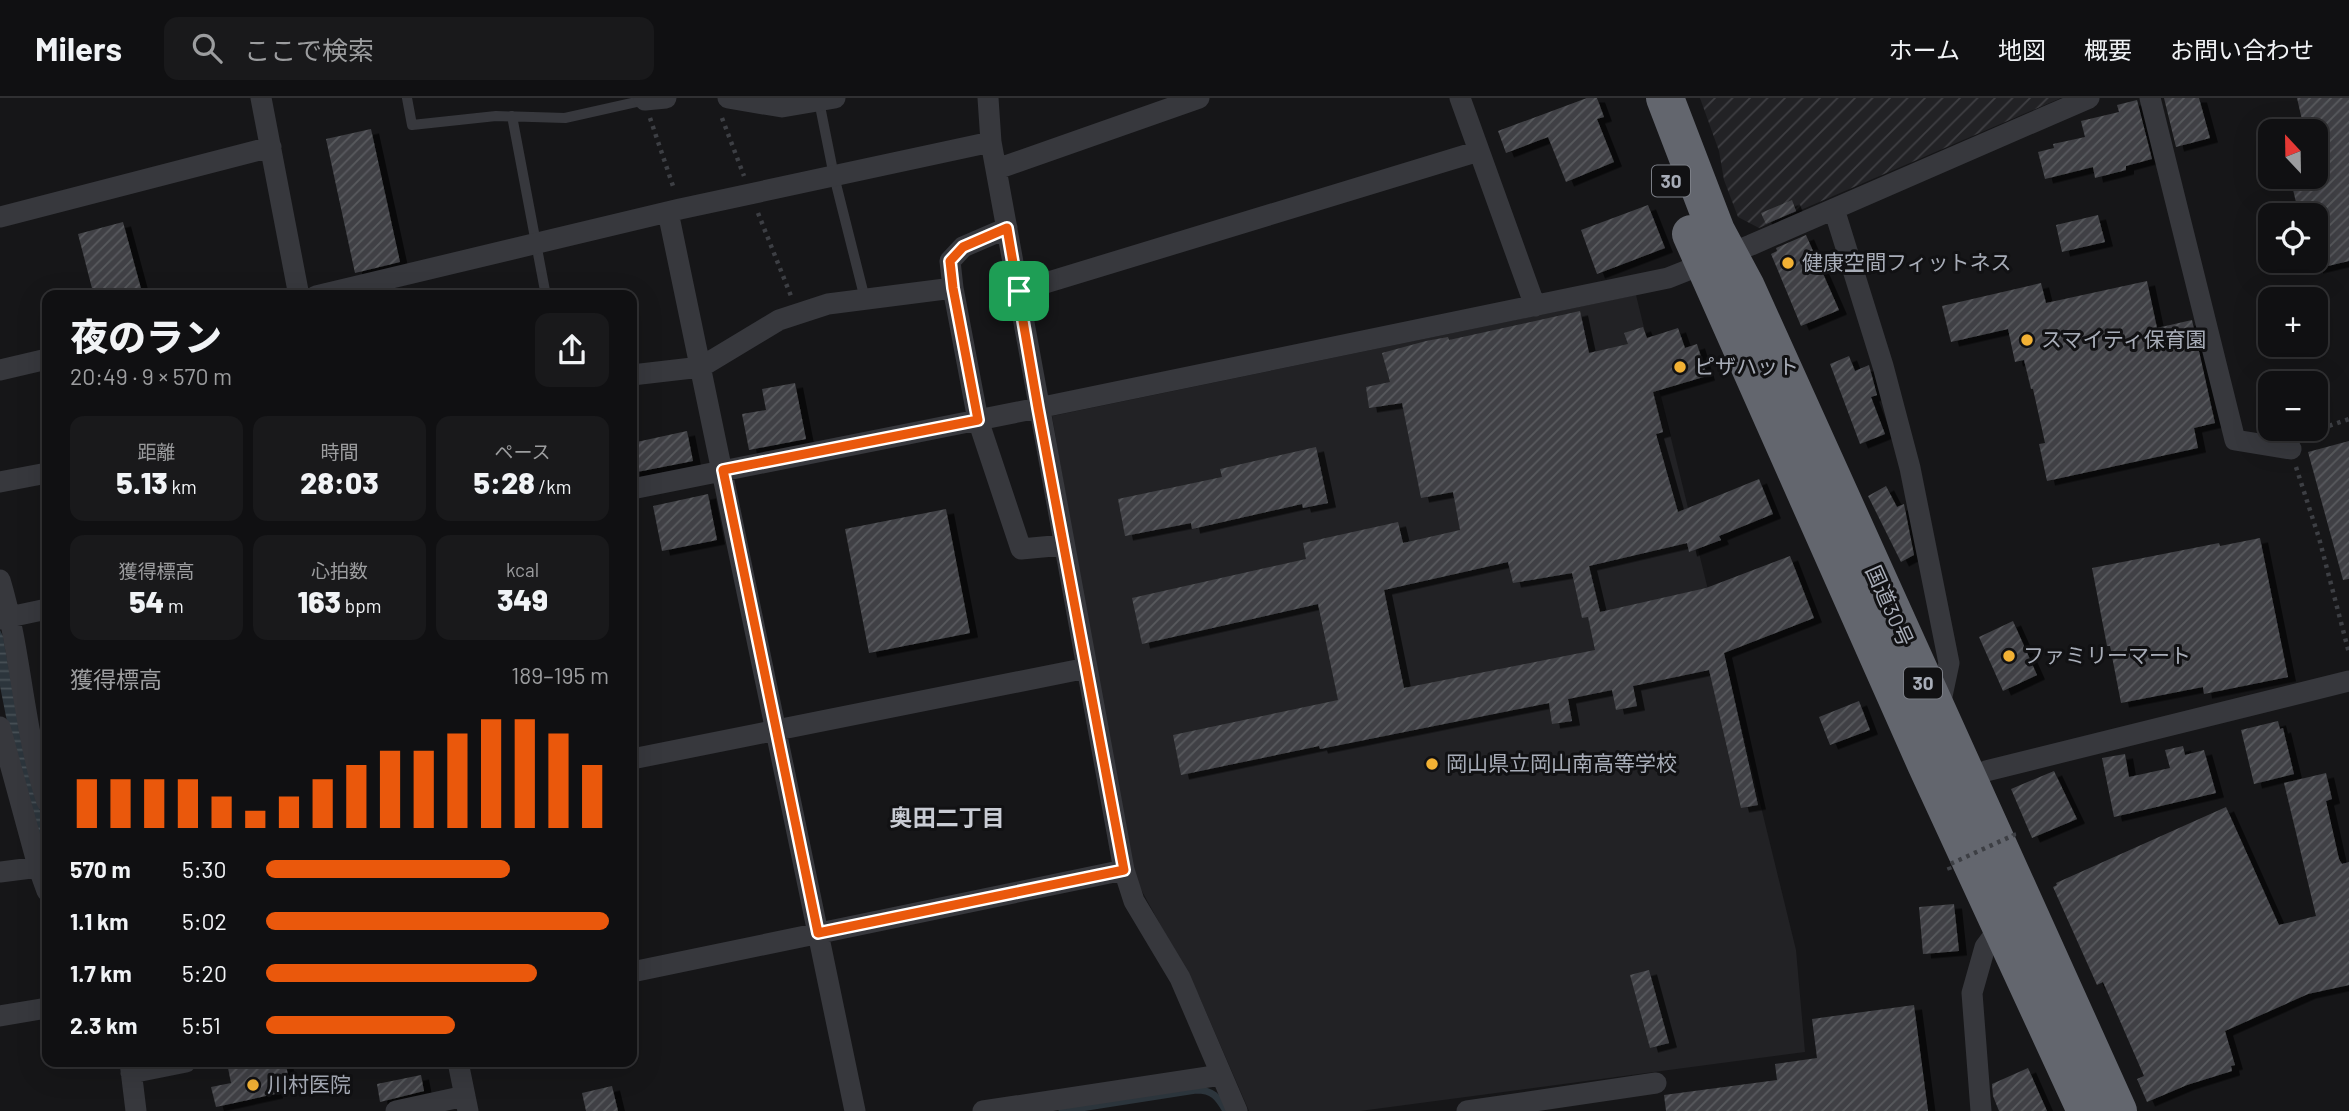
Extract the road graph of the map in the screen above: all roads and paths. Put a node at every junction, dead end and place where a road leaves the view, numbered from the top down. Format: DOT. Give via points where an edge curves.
graph roads {
  1 [pos="261,98"];
  2 [pos="407,98"];
  3 [pos="666,98"];
  4 [pos="728,98"];
  5 [pos="988,98"];
  6 [pos="1199,98"];
  7 [pos="1460,98"];
  8 [pos="1640,98"];
  9 [pos="1665,98"];
  10 [pos="2089,98"];
  11 [pos="2150,98"];
  12 [pos="644,99"];
  13 [pos="827,99"];
  14 [pos="512,116"];
  15 [pos="991,142"];
  16 [pos="271,147"];
  17 [pos="1479,151"];
  18 [pos="997,169"];
  19 [pos="834,176"];
  20 [pos="1834,209"];
  21 [pos="674,211"];
  22 [pos="0,217"];
  23 [pos="1007,228"];
  24 [pos="535,244"];
  25 [pos="1716,260"];
  26 [pos="953,288"];
  27 [pos="298,290"];
  28 [pos="341,290"];
  29 [pos="545,290"];
  30 [pos="1019,291"];
  31 [pos="864,299"];
  32 [pos="1535,306"];
  33 [pos="42,360"];
  34 [pos="701,367"];
  35 [pos="0,370"];
  36 [pos="637,374"];
  37 [pos="1038,408"];
  38 [pos="2349,419"];
  39 [pos="978,420"];
  40 [pos="2289,448"];
  41 [pos="723,470"];
  42 [pos="42,474"];
  43 [pos="0,482"];
  44 [pos="637,488"];
  45 [pos="1064,545"];
  46 [pos="0,580"];
  47 [pos="42,610"];
  48 [pos="5,618"];
  49 [pos="2349,653"];
  50 [pos="1087,668"];
  51 [pos="2349,681"];
  52 [pos="1938,715"];
  53 [pos="0,727"];
  54 [pos="776,730"];
  55 [pos="637,758"];
  56 [pos="42,782"];
  57 [pos="1952,784"];
  58 [pos="2011,829"];
  59 [pos="42,863"];
  60 [pos="42,866"];
  61 [pos="1124,870"];
  62 [pos="1950,870"];
  63 [pos="0,872"];
  64 [pos="2014,918"];
  65 [pos="818,933"];
  66 [pos="637,971"];
  67 [pos="42,1009"];
  68 [pos="0,1016"];
  69 [pos="459,1067"];
  70 [pos="130,1068"];
  71 [pos="1221,1075"];
  72 [pos="1656,1083"];
  73 [pos="467,1104"];
  74 [pos="136,1111"];
  75 [pos="396,1111"];
  76 [pos="855,1111"];
  77 [pos="983,1111"];
  78 [pos="1237,1111"];
  79 [pos="1467,1111"];
  80 [pos="1981,1111"];
  81 [pos="2086,1111"];
  82 [pos="2118,1111"];
  1 -- 16 [label="street"];
  2 -- 14 [label="lane" via="412,125"];
  3 -- 12 [label="street"];
  4 -- 13 [label="street" via="782,107"];
  5 -- 15 [label="street"];
  6 -- 18 [label="street"];
  7 -- 17 [label="street"];
  8 -- 25 [label="highway, 国道30号 / 30"];
  9 -- 25 [label="highway, 国道30号 / 30" via="1706,208"];
  10 -- 20 [label="street"];
  11 -- 40 [label="street" via="2235,440"];
  12 -- 14 [label="lane" via="565,118"];
  12 -- 21 [label="path"];
  13 -- 19 [label="lane"];
  14 -- 24 [label="lane"];
  15 -- 18 [label="street"];
  15 -- 19 [label="street"];
  16 -- 22 [label="street"];
  16 -- 27 [label="street"];
  17 -- 30 [label="street"];
  17 -- 32 [label="street"];
  18 -- 23 [label="street"];
  19 -- 21 [label="street"];
  19 -- 31 [label="lane"];
  20 -- 25 [label="street"];
  20 -- 52 [label="street" via="1910,468 1950,663"];
  21 -- 24 [label="street"];
  21 -- 34 [label="street"];
  23 -- 26 [label="street" via="963,247 950,261"];
  23 -- 30 [label="street"];
  24 -- 28 [label="street"];
  24 -- 29 [label="lane"];
  25 -- 32 [label="street" via="1668,278"];
  25 -- 52 [label="highway, 国道30号 / 30" via="1746,287"];
  25 -- 57 [label="highway, 国道30号 / 30"];
  26 -- 31 [label="street"];
  26 -- 39 [label="street"];
  30 -- 37 [label="street"];
  31 -- 34 [label="street" via="828,304 779,320"];
  32 -- 37 [label="street"];
  33 -- 35 [label="street"];
  34 -- 36 [label="street"];
  34 -- 41 [label="street"];
  37 -- 39 [label="street"];
  37 -- 45 [label="street"];
  38 -- 40 [label="path" via="2291,438"];
  39 -- 41 [label="street"];
  39 -- 45 [label="street" via="1021,549"];
  40 -- 49 [label="path" via="2319,538"];
  41 -- 44 [label="street"];
  41 -- 54 [label="street"];
  42 -- 43 [label="street"];
  45 -- 50 [label="street"];
  46 -- 48 [label="street"];
  47 -- 48 [label="street"];
  48 -- 56 [label="street"];
  50 -- 54 [label="street"];
  50 -- 61 [label="street"];
  51 -- 57 [label="street" via="1986,771"];
  52 -- 57 [label="highway, 国道30号 / 30"];
  53 -- 59 [label="street"];
  54 -- 55 [label="street"];
  54 -- 65 [label="street"];
  57 -- 64 [label="highway, 国道30号 / 30"];
  58 -- 62 [label="path, bridge" via="2014,835 1948,864"];
  60 -- 63 [label="street"];
  61 -- 65 [label="street"];
  61 -- 71 [label="street" via="1134,901 1180,978"];
  64 -- 80 [label="street" via="1985,947 1972,993"];
  64 -- 81 [label="highway, 国道30号 / 30"];
  64 -- 82 [label="highway, 国道30号 / 30"];
  65 -- 66 [label="street"];
  65 -- 76 [label="street"];
  67 -- 68 [label="street"];
  69 -- 73 [label="street"];
  70 -- 74 [label="street"];
  71 -- 77 [label="street"];
  71 -- 78 [label="street"];
  72 -- 79 [label="street"];
  73 -- 75 [label="street"];
}
